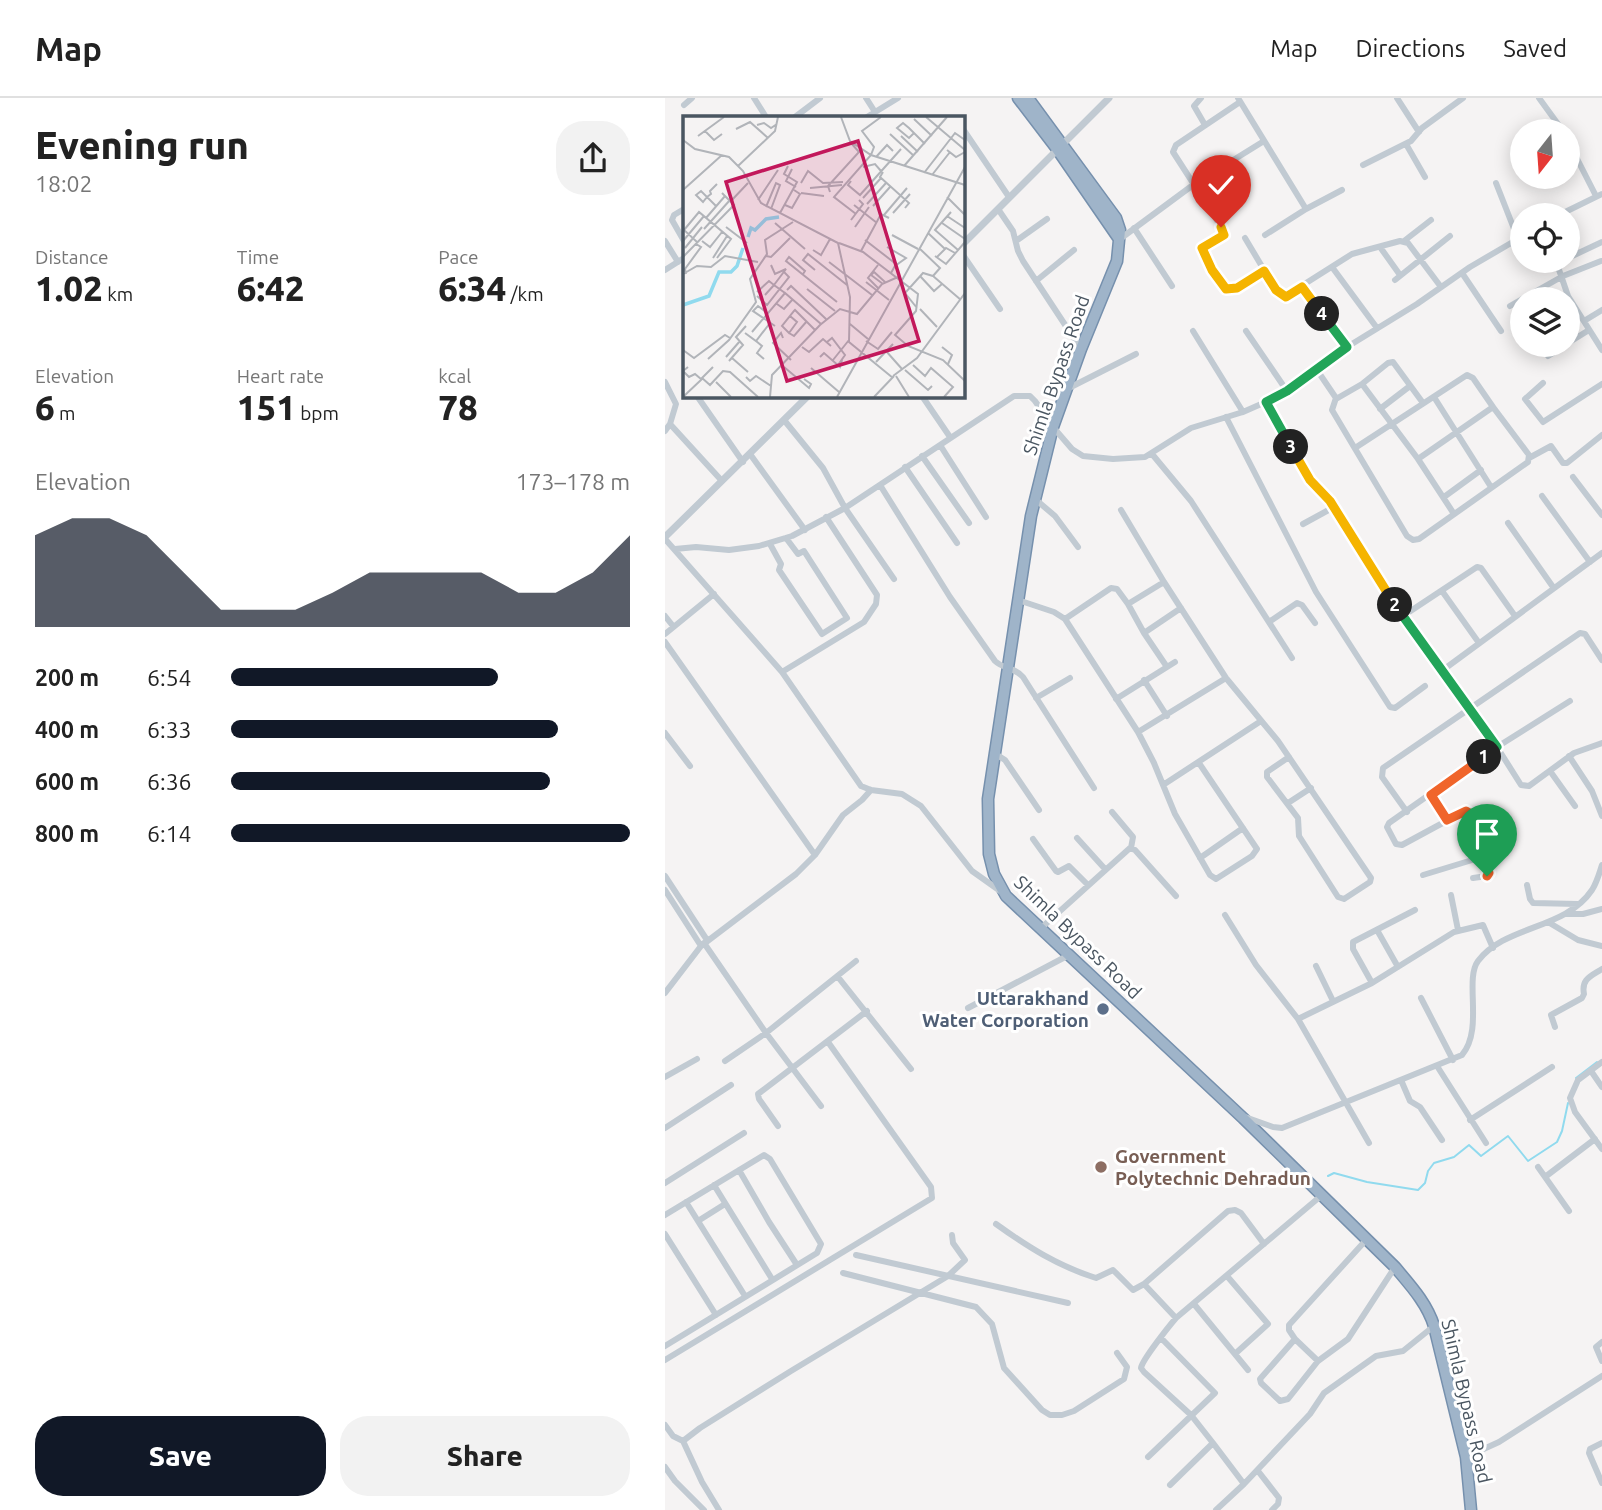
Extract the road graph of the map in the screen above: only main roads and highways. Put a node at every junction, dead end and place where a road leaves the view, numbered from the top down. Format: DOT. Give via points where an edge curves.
graph roads {
  1 [pos="1018,98"];
  2 [pos="1028,98"];
  3 [pos="1060,146"];
  4 [pos="1471,1510"];
  1 -- 3 [label="highway"];
  2 -- 3 [label="highway"];
  3 -- 4 [label="highway, Shimla Bypass Road" via="1119,239 1117,261 1053,427 1035,499 988,799 994,874 1006,896 1410,1284 1434,1326 1466,1457"];
}
